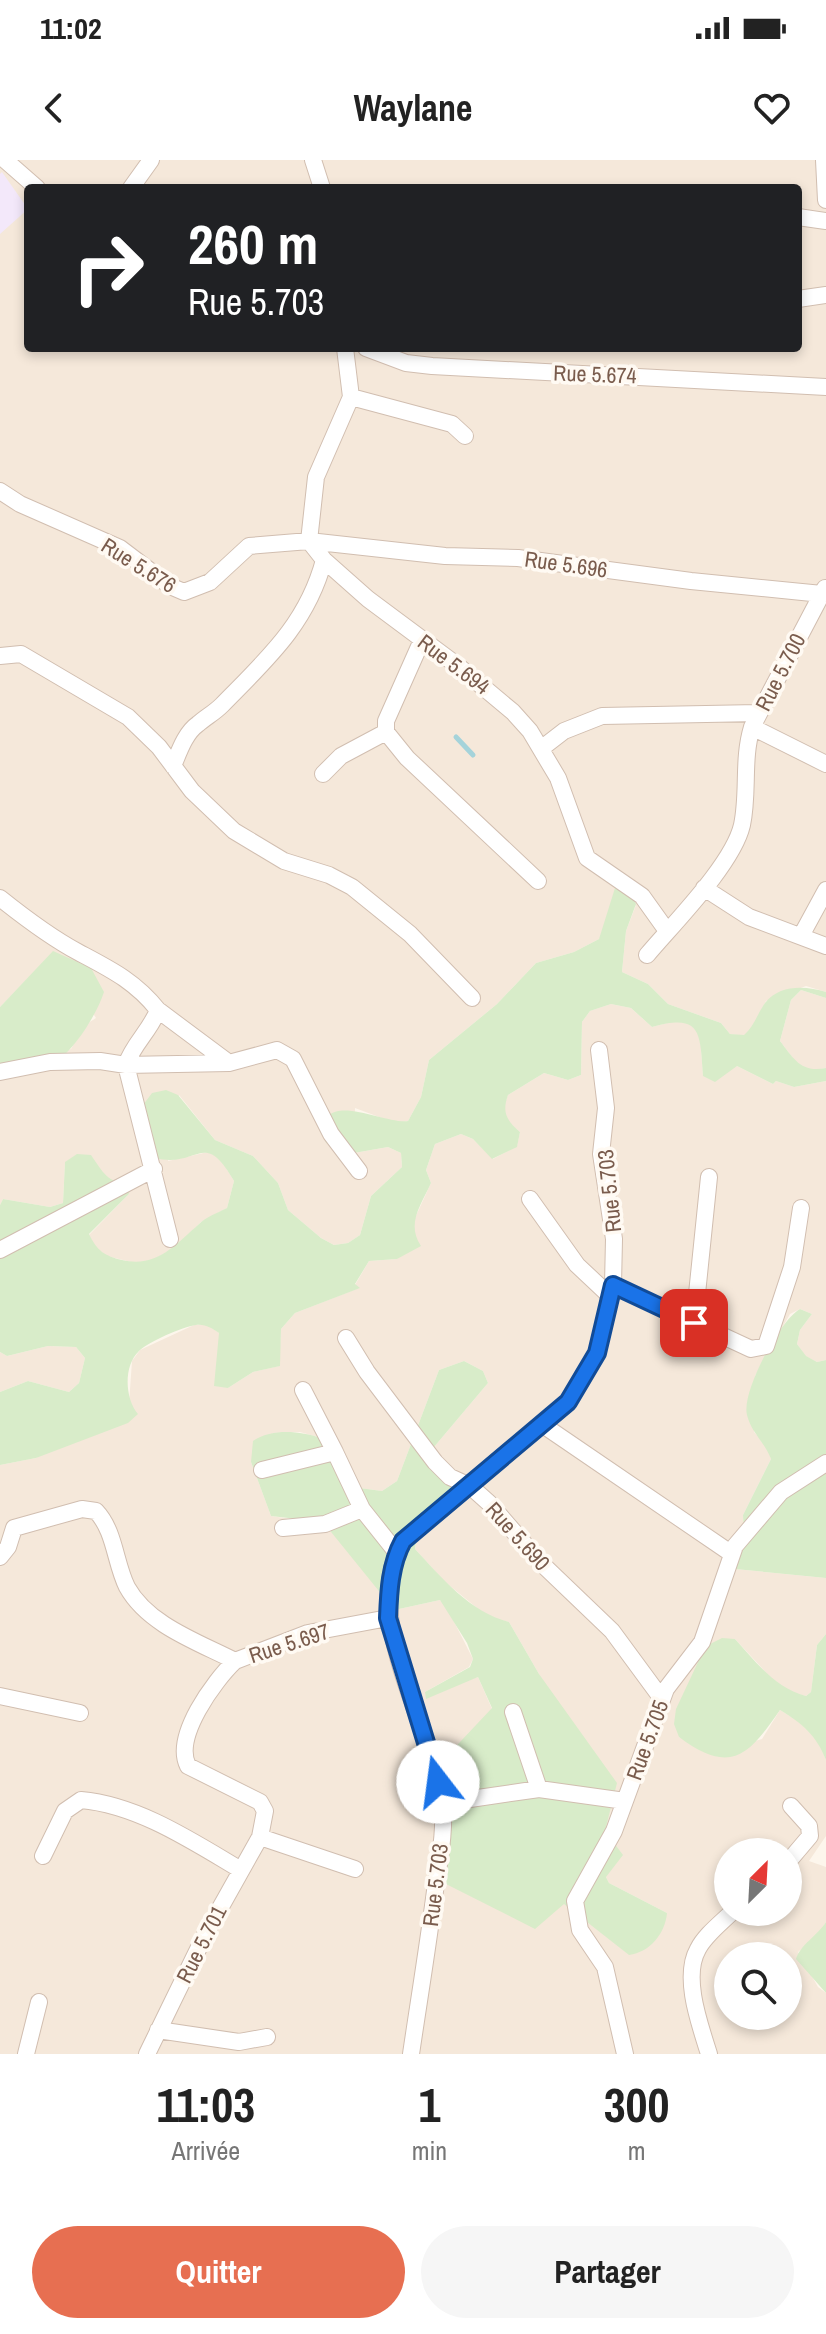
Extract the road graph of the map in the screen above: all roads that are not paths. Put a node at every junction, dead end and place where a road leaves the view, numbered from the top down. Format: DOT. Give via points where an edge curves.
graph roads {
  1 [pos="5,160"];
  2 [pos="151,160"];
  3 [pos="313,160"];
  4 [pos="824,160"];
  5 [pos="32,184"];
  6 [pos="134,184"];
  7 [pos="321,184"];
  8 [pos="826,200"];
  9 [pos="802,218"];
  10 [pos="826,221"];
  11 [pos="826,295"];
  12 [pos="802,298"];
  13 [pos="345,352"];
  14 [pos="377,352"];
  15 [pos="826,387"];
  16 [pos="351,397"];
  17 [pos="465,436"];
  18 [pos="0,491"];
  19 [pos="309,541"];
  20 [pos="324,560"];
  21 [pos="824,590"];
  22 [pos="422,640"];
  23 [pos="0,656"];
  24 [pos="755,720"];
  25 [pos="386,732"];
  26 [pos="542,748"];
  27 [pos="826,764"];
  28 [pos="173,766"];
  29 [pos="323,774"];
  30 [pos="538,881"];
  31 [pos="704,888"];
  32 [pos="826,890"];
  33 [pos="0,898"];
  34 [pos="667,931"];
  35 [pos="801,936"];
  36 [pos="826,946"];
  37 [pos="647,955"];
  38 [pos="472,998"];
  39 [pos="158,1010"];
  40 [pos="599,1050"];
  41 [pos="229,1063"];
  42 [pos="126,1065"];
  43 [pos="0,1072"];
  44 [pos="154,1169"];
  45 [pos="359,1171"];
  46 [pos="709,1177"];
  47 [pos="530,1199"];
  48 [pos="801,1208"];
  49 [pos="170,1239"];
  50 [pos="0,1250"];
  51 [pos="612,1291"];
  52 [pos="694,1323"];
  53 [pos="346,1338"];
  54 [pos="303,1390"];
  55 [pos="543,1425"];
  56 [pos="335,1452"];
  57 [pos="826,1463"];
  58 [pos="262,1470"];
  59 [pos="470,1486"];
  60 [pos="362,1509"];
  61 [pos="283,1528"];
  62 [pos="397,1553"];
  63 [pos="732,1554"];
  64 [pos="0,1557"];
  65 [pos="388,1618"];
  66 [pos="235,1661"];
  67 [pos="0,1696"];
  68 [pos="662,1699"];
  69 [pos="513,1712"];
  70 [pos="80,1713"];
  71 [pos="539,1789"];
  72 [pos="625,1801"];
  73 [pos="443,1803"];
  74 [pos="791,1806"];
  75 [pos="260,1837"];
  76 [pos="802,1845"];
  77 [pos="43,1856"];
  78 [pos="355,1869"];
  79 [pos="241,1870"];
  80 [pos="719,1926"];
  81 [pos="39,2002"];
  82 [pos="158,2030"];
  83 [pos="267,2037"];
  84 [pos="26,2054"];
  85 [pos="147,2054"];
  86 [pos="411,2054"];
  87 [pos="625,2054"];
  88 [pos="709,2054"];
  1 -- 5 [label="street"];
  2 -- 6 [label="street"];
  3 -- 7 [label="street"];
  4 -- 8 [label="street"];
  9 -- 10 [label="street"];
  11 -- 12 [label="street"];
  13 -- 16 [label="street"];
  14 -- 15 [label="street, Rue 5.674" via="406,363 447,367"];
  16 -- 17 [label="street" via="452,424"];
  16 -- 19 [label="street" via="316,477"];
  18 -- 19 [label="street, Rue 5.676" via="120,548 184,592 210,582 249,546"];
  19 -- 20 [label="street, Rue 5.694"];
  19 -- 21 [label="street, Rue 5.696"];
  20 -- 22 [label="street, Rue 5.694"];
  20 -- 28 [label="street" via="299,621 256,671 189,733"];
  21 -- 24 [label="street, Rue 5.700"];
  22 -- 25 [label="street" via="386,721"];
  22 -- 26 [label="street, Rue 5.694" via="496,696"];
  23 -- 28 [label="street" via="21,654 128,717"];
  24 -- 26 [label="street" via="602,716 564,731"];
  24 -- 27 [label="street, Rue 5.700"];
  24 -- 31 [label="street" via="745,758 741,830"];
  25 -- 29 [label="street" via="341,756"];
  25 -- 30 [label="street"];
  26 -- 34 [label="street, Rue 5.694" via="587,858 642,896"];
  28 -- 38 [label="street" via="234,831 284,861 352,887 381,909"];
  31 -- 34 [label="street"];
  31 -- 35 [label="street" via="749,917"];
  32 -- 35 [label="street"];
  33 -- 39 [label="street" via="46,933 117,970"];
  34 -- 37 [label="street"];
  35 -- 36 [label="street"];
  39 -- 41 [label="street"];
  39 -- 42 [label="street"];
  40 -- 51 [label="street, Rue 5.703" via="606,1108 601,1154 614,1239"];
  41 -- 42 [label="street"];
  41 -- 45 [label="street" via="277,1050 293,1059 331,1134"];
  42 -- 43 [label="street" via="50,1062"];
  42 -- 44 [label="street"];
  44 -- 49 [label="street"];
  44 -- 50 [label="street"];
  46 -- 52 [label="street"];
  47 -- 51 [label="street" via="577,1265"];
  48 -- 52 [label="street" via="792,1267 766,1346 751,1349"];
  51 -- 52 [label="street"];
  51 -- 55 [label="street, Rue 5.703" via="592,1363 568,1402"];
  53 -- 59 [label="street, Rue 5.690" via="425,1450 450,1477"];
  54 -- 56 [label="street"];
  55 -- 59 [label="street, Rue 5.703"];
  55 -- 63 [label="street"];
  56 -- 58 [label="street"];
  56 -- 60 [label="street"];
  57 -- 63 [label="street, Rue 5.705" via="765,1506"];
  59 -- 62 [label="street, Rue 5.703" via="403,1541"];
  59 -- 68 [label="street, Rue 5.690" via="612,1631"];
  60 -- 61 [label="street" via="325,1524"];
  60 -- 62 [label="street"];
  62 -- 65 [label="street, Rue 5.703"];
  63 -- 68 [label="street, Rue 5.705" via="702,1642"];
  64 -- 66 [label="street, Rue 5.697" via="14,1528 82,1509 96,1511 127,1587 144,1608"];
  65 -- 66 [label="street, Rue 5.697" via="308,1633"];
  65 -- 73 [label="street, Rue 5.703"];
  66 -- 75 [label="street" via="216,1680 183,1756 188,1766 260,1802 265,1811"];
  67 -- 70 [label="street"];
  68 -- 72 [label="street, Rue 5.705"];
  69 -- 71 [label="street"];
  71 -- 72 [label="street"];
  71 -- 73 [label="street"];
  72 -- 87 [label="street, Rue 5.705" via="575,1901 580,1930 605,1967"];
  73 -- 86 [label="street, Rue 5.703"];
  74 -- 76 [label="street" via="809,1826 810,1836"];
  75 -- 78 [label="street"];
  75 -- 79 [label="street, Rue 5.701"];
  77 -- 79 [label="street" via="65,1811 81,1800 107,1803 150,1821"];
  79 -- 82 [label="street, Rue 5.701"];
  80 -- 88 [label="street" via="694,1961 693,1991"];
  81 -- 84 [label="street"];
  82 -- 83 [label="street" via="239,2042"];
  82 -- 85 [label="street, Rue 5.701"];
}
